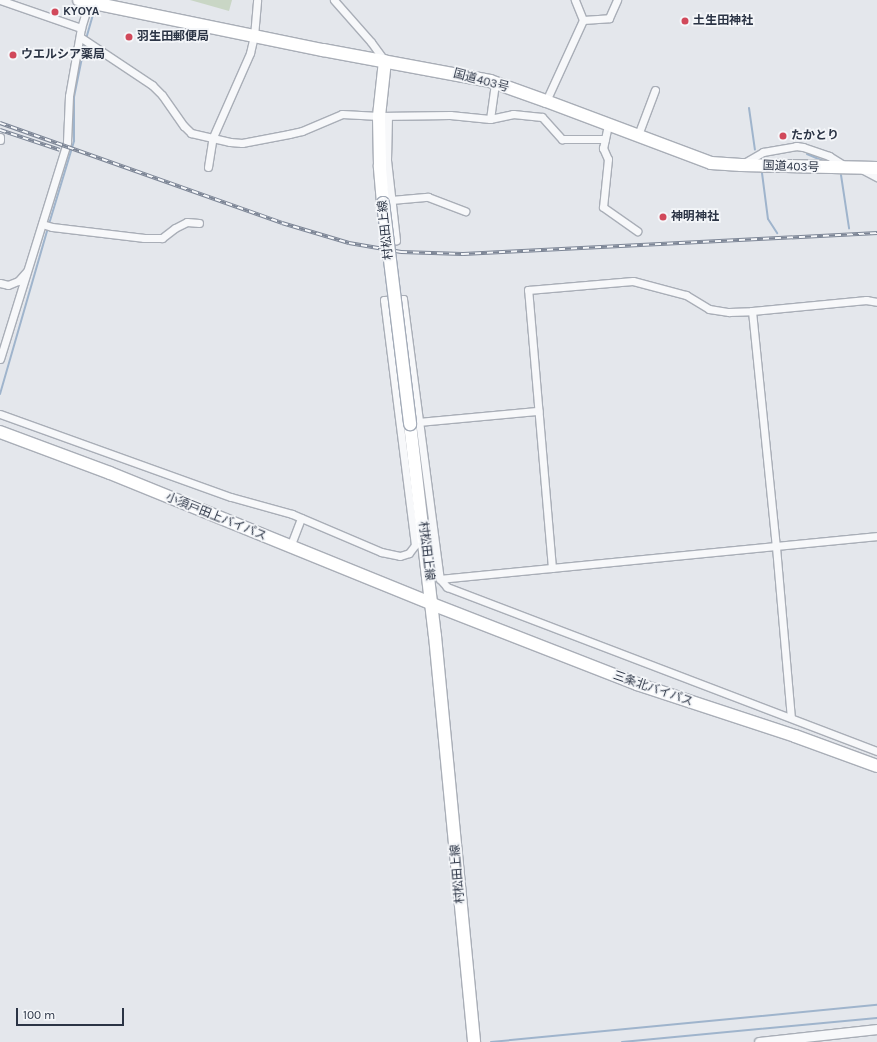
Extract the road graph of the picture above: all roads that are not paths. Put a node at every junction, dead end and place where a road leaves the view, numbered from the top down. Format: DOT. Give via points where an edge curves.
graph roads {
  1 [pos="0,0"];
  2 [pos="257,0"];
  3 [pos="334,0"];
  4 [pos="575,0"];
  5 [pos="617,0"];
  6 [pos="86,1"];
  7 [pos="583,20"];
  8 [pos="82,28"];
  9 [pos="254,36"];
  10 [pos="80,37"];
  11 [pos="385,61"];
  12 [pos="495,83"];
  13 [pos="655,90"];
  14 [pos="546,101"];
  15 [pos="384,116"];
  16 [pos="490,119"];
  17 [pos="608,125"];
  18 [pos="638,135"];
  19 [pos="213,137"];
  20 [pos="605,139"];
  21 [pos="741,165"];
  22 [pos="208,167"];
  23 [pos="854,168"];
  24 [pos="877,168"];
  25 [pos="877,177"];
  26 [pos="387,202"];
  27 [pos="465,211"];
  28 [pos="199,223"];
  29 [pos="42,224"];
  30 [pos="637,231"];
  31 [pos="396,240"];
  32 [pos="29,268"];
  33 [pos="0,283"];
  34 [pos="877,302"];
  35 [pos="752,311"];
  36 [pos="0,359"];
  37 [pos="538,410"];
  38 [pos="0,414"];
  39 [pos="414,423"];
  40 [pos="0,432"];
  41 [pos="301,518"];
  42 [pos="877,536"];
  43 [pos="290,547"];
  44 [pos="776,547"];
  45 [pos="552,568"];
  46 [pos="440,579"];
  47 [pos="432,604"];
  48 [pos="791,717"];
  49 [pos="877,751"];
  50 [pos="877,766"];
  51 [pos="877,1029"];
  52 [pos="821,1039"];
  53 [pos="474,1042"];
  54 [pos="758,1042"];
  1 -- 8 [label="street"];
  2 -- 9 [label="street"];
  3 -- 11 [label="street"];
  4 -- 7 [label="street"];
  5 -- 7 [label="street" via="609,18"];
  6 -- 8 [label="street"];
  6 -- 9 [label="main road, 国道403号"];
  7 -- 14 [label="street"];
  8 -- 10 [label="street"];
  9 -- 11 [label="main road, 国道403号"];
  9 -- 19 [label="street" via="250,53"];
  10 -- 19 [label="street" via="152,85 191,132"];
  10 -- 29 [label="street" via="69,96 67,142"];
  11 -- 12 [label="main road, 国道403号"];
  11 -- 15 [label="main road, 村松田上線"];
  12 -- 14 [label="main road, 国道403号"];
  12 -- 16 [label="street"];
  13 -- 18 [label="street"];
  14 -- 17 [label="main road, 国道403号"];
  15 -- 16 [label="street" via="450,115"];
  15 -- 19 [label="street" via="342,114 302,131 242,142 230,142"];
  15 -- 26 [label="main road, 村松田上線" via="380,164"];
  16 -- 20 [label="street" via="513,114 542,118 562,139"];
  17 -- 18 [label="main road, 国道403号"];
  17 -- 20 [label="street"];
  18 -- 21 [label="main road, 国道403号" via="711,163"];
  19 -- 22 [label="street"];
  20 -- 30 [label="street" via="603,148 608,159 603,207"];
  21 -- 23 [label="main road, 国道403号"];
  21 -- 23 [label="street" via="763,152 796,146 829,156"];
  23 -- 24 [label="main road, 国道403号"];
  23 -- 25 [label="street"];
  26 -- 27 [label="street" via="428,196"];
  26 -- 31 [label="street"];
  26 -- 39 [label="main road, 村松田上線, bridge"];
  28 -- 29 [label="street" via="187,222 162,238 144,238"];
  29 -- 32 [label="street"];
  32 -- 33 [label="street" via="18,281 8,285"];
  32 -- 36 [label="street"];
  34 -- 35 [label="street" via="866,300"];
  35 -- 37 [label="street" via="729,312 709,309 686,295 633,281 528,290"];
  35 -- 44 [label="street"];
  37 -- 39 [label="street"];
  37 -- 45 [label="street"];
  38 -- 41 [label="street" via="231,497"];
  39 -- 41 [label="street" via="403,299 384,300 414,545 409,553 400,556 381,552"];
  39 -- 46 [label="street"];
  39 -- 47 [label="main road, 村松田上線"];
  40 -- 43 [label="main road, 小須戸田上バイパス"];
  41 -- 43 [label="street"];
  42 -- 44 [label="street"];
  43 -- 47 [label="main road, 小須戸田上バイパス"];
  44 -- 45 [label="street"];
  44 -- 48 [label="street"];
  45 -- 46 [label="street"];
  46 -- 48 [label="street" via="447,587"];
  47 -- 50 [label="main road, 三条北バイパス" via="637,684"];
  47 -- 53 [label="main road, 村松田上線"];
  48 -- 49 [label="street"];
  51 -- 52 [label="street"];
  52 -- 54 [label="street"];
}
